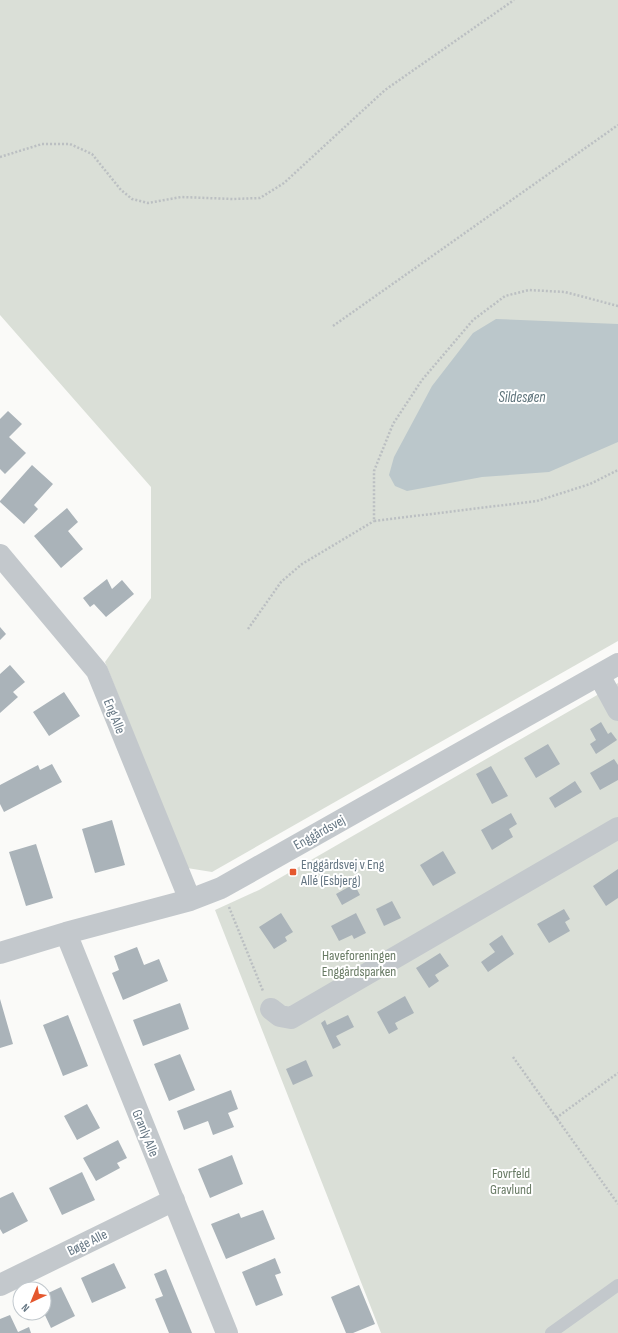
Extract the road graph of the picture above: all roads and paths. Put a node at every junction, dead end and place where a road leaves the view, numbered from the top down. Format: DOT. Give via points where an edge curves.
graph roads {
  1 [pos="514,0"];
  2 [pos="618,125"];
  3 [pos="0,157"];
  4 [pos="618,306"];
  5 [pos="333,326"];
  6 [pos="618,470"];
  7 [pos="374,521"];
  8 [pos="0,555"];
  9 [pos="248,629"];
  10 [pos="618,664"];
  11 [pos="599,675"];
  12 [pos="618,710"];
  13 [pos="618,828"];
  14 [pos="221,888"];
  15 [pos="190,900"];
  16 [pos="66,932"];
  17 [pos="0,953"];
  18 [pos="271,1009"];
  19 [pos="513,1057"];
  20 [pos="618,1073"];
  21 [pos="556,1118"];
  22 [pos="174,1200"];
  23 [pos="618,1204"];
  24 [pos="0,1285"];
  25 [pos="618,1285"];
  26 [pos="227,1333"];
  27 [pos="551,1333"];
  1 -- 3 [label="path" via="384,90 284,183 260,198 233,200 181,197 148,203 132,199 121,190 92,154 70,144 42,144"];
  2 -- 5 [label="path"];
  4 -- 7 [label="path" via="565,292 529,290 505,296 473,320 422,380 393,424 374,470"];
  6 -- 7 [label="path" via="590,484 537,501"];
  7 -- 9 [label="path" via="302,564 281,582"];
  8 -- 15 [label="street, Eng Alle" via="97,671"];
  10 -- 11 [label="street, Enggårdsvej"];
  11 -- 12 [label="street"];
  11 -- 14 [label="street, Enggårdsvej"];
  13 -- 18 [label="street" via="291,1018 280,1016"];
  14 -- 15 [label="street, Enggårdsvej"];
  14 -- 18 [label="path"];
  15 -- 16 [label="street, Enggårdsvej"];
  16 -- 17 [label="street, Enggårdsvej"];
  16 -- 22 [label="street, Granly Alle"];
  19 -- 21 [label="path"];
  20 -- 21 [label="path"];
  21 -- 23 [label="path"];
  22 -- 24 [label="street, Bøge Alle"];
  22 -- 26 [label="street, Granly Alle"];
  25 -- 27 [label="lane"];
}
